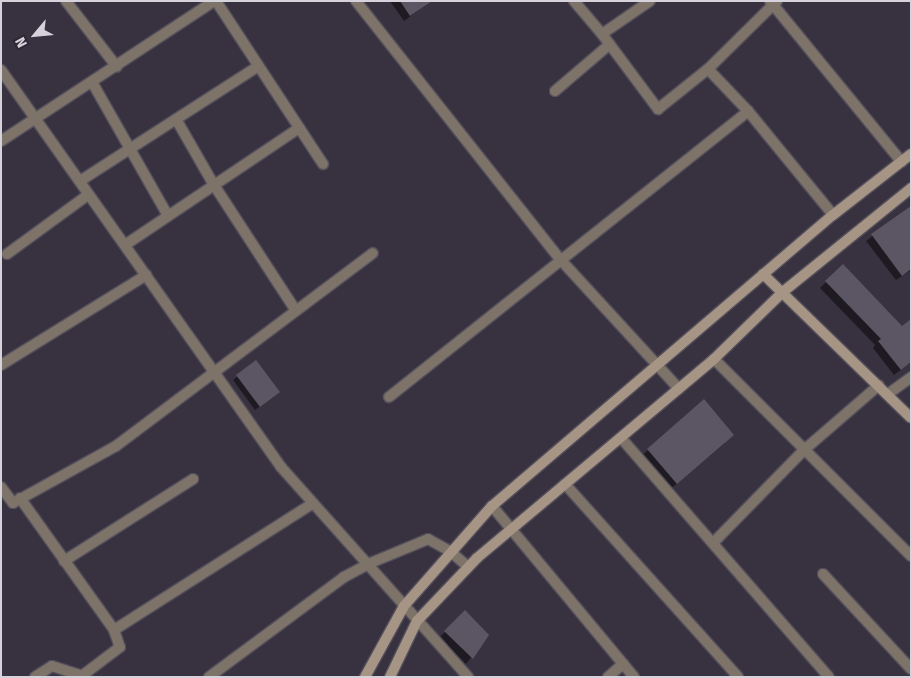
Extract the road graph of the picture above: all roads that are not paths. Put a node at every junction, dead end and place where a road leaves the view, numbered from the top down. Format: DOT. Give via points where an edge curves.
graph roads {
  1 [pos="66,1"];
  2 [pos="215,1"];
  3 [pos="356,1"];
  4 [pos="574,1"];
  5 [pos="650,1"];
  6 [pos="773,2"];
  7 [pos="602,34"];
  8 [pos="610,44"];
  9 [pos="257,66"];
  10 [pos="117,67"];
  11 [pos="708,69"];
  12 [pos="1,70"];
  13 [pos="92,82"];
  14 [pos="555,90"];
  15 [pos="748,112"];
  16 [pos="35,118"];
  17 [pos="176,119"];
  18 [pos="299,128"];
  19 [pos="1,141"];
  20 [pos="129,150"];
  21 [pos="911,154"];
  22 [pos="902,162"];
  23 [pos="323,164"];
  24 [pos="80,181"];
  25 [pos="214,186"];
  26 [pos="911,188"];
  27 [pos="88,195"];
  28 [pos="834,215"];
  29 [pos="168,216"];
  30 [pos="125,245"];
  31 [pos="373,253"];
  32 [pos="7,254"];
  33 [pos="560,259"];
  34 [pos="146,274"];
  35 [pos="763,274"];
  36 [pos="784,291"];
  37 [pos="296,311"];
  38 [pos="714,359"];
  39 [pos="1,365"];
  40 [pos="658,365"];
  41 [pos="214,372"];
  42 [pos="911,377"];
  43 [pos="879,385"];
  44 [pos="679,389"];
  45 [pos="888,394"];
  46 [pos="389,397"];
  47 [pos="911,418"];
  48 [pos="622,439"];
  49 [pos="804,450"];
  50 [pos="193,479"];
  51 [pos="565,484"];
  52 [pos="1,487"];
  53 [pos="20,498"];
  54 [pos="312,504"];
  55 [pos="492,506"];
  56 [pos="510,529"];
  57 [pos="713,543"];
  58 [pos="452,552"];
  59 [pos="911,556"];
  60 [pos="64,561"];
  61 [pos="368,564"];
  62 [pos="468,567"];
  63 [pos="823,574"];
  64 [pos="404,606"];
  65 [pos="417,621"];
  66 [pos="114,630"];
  67 [pos="623,664"];
  68 [pos="911,669"];
  69 [pos="84,676"];
  70 [pos="34,677"];
  71 [pos="209,677"];
  72 [pos="365,677"];
  73 [pos="390,677"];
  74 [pos="468,677"];
  75 [pos="608,677"];
  76 [pos="634,677"];
  77 [pos="738,677"];
  78 [pos="829,677"];
  1 -- 10 [label="street"];
  2 -- 9 [label="street"];
  2 -- 10 [label="street"];
  3 -- 33 [label="street"];
  4 -- 7 [label="street"];
  5 -- 7 [label="street"];
  6 -- 11 [label="street"];
  6 -- 22 [label="street"];
  7 -- 8 [label="street"];
  8 -- 11 [label="street" via="658,109"];
  8 -- 14 [label="street"];
  9 -- 17 [label="street"];
  9 -- 18 [label="street"];
  10 -- 13 [label="street"];
  11 -- 15 [label="street"];
  12 -- 16 [label="street"];
  13 -- 16 [label="street"];
  13 -- 20 [label="street"];
  15 -- 28 [label="street"];
  15 -- 33 [label="street"];
  16 -- 19 [label="street"];
  16 -- 24 [label="street"];
  17 -- 20 [label="street"];
  17 -- 25 [label="street"];
  18 -- 23 [label="street"];
  18 -- 25 [label="street"];
  20 -- 24 [label="street"];
  20 -- 29 [label="street"];
  21 -- 22 [label="main road"];
  22 -- 28 [label="main road"];
  24 -- 27 [label="street"];
  25 -- 29 [label="street"];
  25 -- 37 [label="street"];
  26 -- 36 [label="main road"];
  27 -- 30 [label="street"];
  27 -- 32 [label="street"];
  28 -- 35 [label="main road"];
  29 -- 30 [label="street"];
  30 -- 34 [label="street"];
  31 -- 37 [label="street"];
  33 -- 40 [label="street"];
  33 -- 46 [label="street"];
  34 -- 39 [label="street"];
  34 -- 41 [label="street"];
  35 -- 36 [label="main road"];
  35 -- 40 [label="main road"];
  36 -- 38 [label="main road"];
  36 -- 43 [label="main road"];
  37 -- 41 [label="street"];
  38 -- 44 [label="main road"];
  38 -- 49 [label="street"];
  40 -- 44 [label="street"];
  40 -- 55 [label="main road"];
  41 -- 53 [label="street" via="116,446"];
  41 -- 54 [label="street" via="281,467"];
  42 -- 45 [label="street"];
  43 -- 45 [label="main road"];
  43 -- 49 [label="street"];
  44 -- 48 [label="main road"];
  45 -- 47 [label="main road"];
  48 -- 51 [label="main road"];
  48 -- 57 [label="street"];
  49 -- 57 [label="street"];
  49 -- 59 [label="street"];
  50 -- 60 [label="street"];
  51 -- 56 [label="main road"];
  51 -- 77 [label="street"];
  52 -- 53 [label="street" via="13,503"];
  53 -- 60 [label="street"];
  54 -- 61 [label="street"];
  54 -- 66 [label="street"];
  55 -- 56 [label="street"];
  55 -- 58 [label="main road"];
  56 -- 62 [label="main road"];
  56 -- 67 [label="street"];
  57 -- 78 [label="street"];
  58 -- 61 [label="street" via="428,539"];
  58 -- 62 [label="street"];
  58 -- 64 [label="main road"];
  60 -- 66 [label="street"];
  61 -- 64 [label="street"];
  61 -- 71 [label="street" via="344,577"];
  62 -- 65 [label="main road"];
  63 -- 68 [label="street"];
  64 -- 65 [label="street"];
  64 -- 72 [label="main road"];
  65 -- 73 [label="main road"];
  65 -- 74 [label="street"];
  66 -- 69 [label="street" via="120,647"];
  67 -- 75 [label="street"];
  67 -- 76 [label="street"];
  69 -- 70 [label="street" via="52,666"];
}
